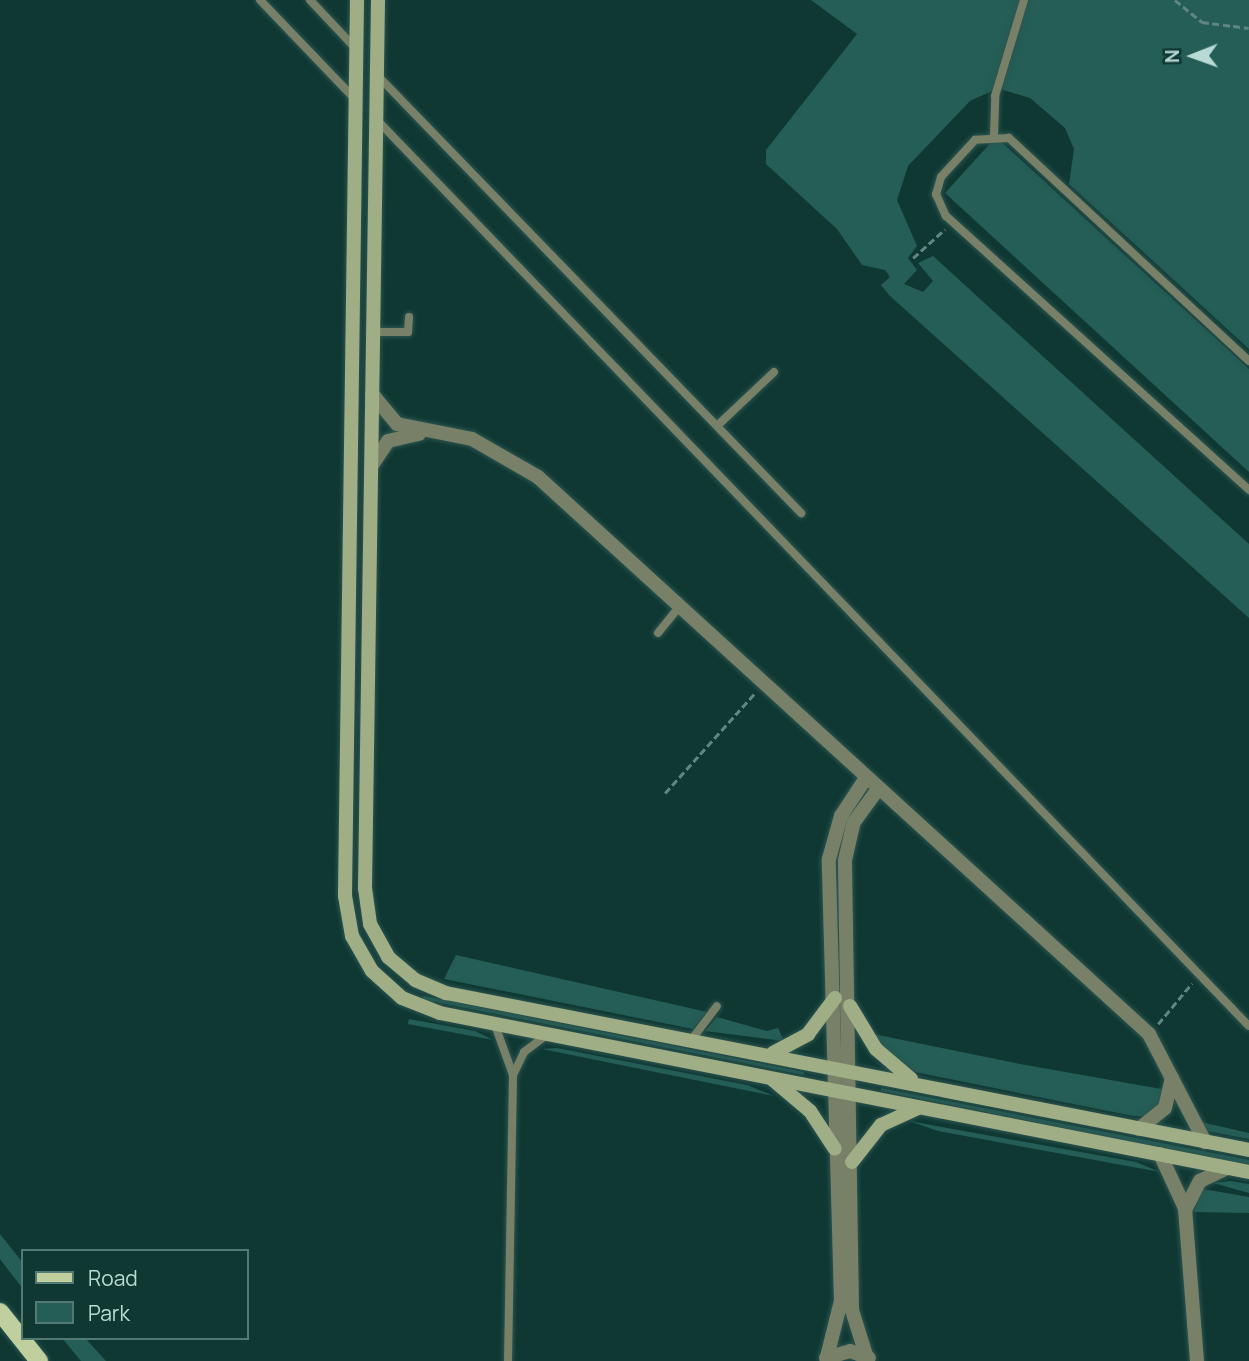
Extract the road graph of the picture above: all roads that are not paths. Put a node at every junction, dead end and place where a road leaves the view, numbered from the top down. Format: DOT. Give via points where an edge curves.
graph roads {
  1 [pos="260,0"];
  2 [pos="310,0"];
  3 [pos="357,0"];
  4 [pos="378,0"];
  5 [pos="1024,0"];
  6 [pos="356,49"];
  7 [pos="377,75"];
  8 [pos="355,99"];
  9 [pos="376,119"];
  10 [pos="994,134"];
  11 [pos="409,317"];
  12 [pos="373,332"];
  13 [pos="1249,361"];
  14 [pos="774,372"];
  15 [pos="372,394"];
  16 [pos="718,425"];
  17 [pos="442,432"];
  18 [pos="372,465"];
  19 [pos="1249,491"];
  20 [pos="801,513"];
  21 [pos="349,604"];
  22 [pos="370,605"];
  23 [pos="679,607"];
  24 [pos="658,633"];
  25 [pos="866,778"];
  26 [pos="878,789"];
  27 [pos="406,974"];
  28 [pos="390,990"];
  29 [pos="835,998"];
  30 [pos="717,1006"];
  31 [pos="850,1006"];
  32 [pos="494,1023"];
  33 [pos="1249,1026"];
  34 [pos="551,1034"];
  35 [pos="692,1039"];
  36 [pos="771,1054"];
  37 [pos="836,1067"];
  38 [pos="851,1070"];
  39 [pos="1171,1070"];
  40 [pos="513,1075"];
  41 [pos="769,1077"];
  42 [pos="922,1084"];
  43 [pos="835,1090"];
  44 [pos="851,1094"];
  45 [pos="920,1107"];
  46 [pos="1139,1129"];
  47 [pos="1205,1142"];
  48 [pos="835,1149"];
  49 [pos="1249,1150"];
  50 [pos="1160,1154"];
  51 [pos="852,1162"];
  52 [pos="1227,1168"];
  53 [pos="1249,1172"];
  54 [pos="1185,1210"];
  55 [pos="0,1312"];
  56 [pos="21,1338"];
  57 [pos="22,1340"];
  58 [pos="869,1358"];
  59 [pos="825,1359"];
  60 [pos="39,1361"];
  61 [pos="508,1361"];
  62 [pos="1197,1361"];
  1 -- 8 [label="lane"];
  2 -- 6 [label="lane"];
  3 -- 6 [label="street"];
  4 -- 7 [label="street"];
  5 -- 10 [label="lane" via="995,96"];
  6 -- 8 [label="street"];
  7 -- 9 [label="street"];
  7 -- 16 [label="lane"];
  8 -- 21 [label="street"];
  9 -- 12 [label="street"];
  9 -- 33 [label="lane"];
  10 -- 13 [label="lane" via="1013,141"];
  10 -- 19 [label="lane" via="975,140 938,183 938,206"];
  11 -- 12 [label="lane" via="408,332"];
  12 -- 15 [label="street"];
  14 -- 16 [label="lane"];
  15 -- 17 [label="street" via="391,421"];
  15 -- 18 [label="street"];
  16 -- 20 [label="lane"];
  17 -- 18 [label="street" via="395,437"];
  17 -- 23 [label="street" via="486,444 526,467"];
  18 -- 22 [label="street"];
  21 -- 22 [label="street"];
  21 -- 28 [label="street" via="346,910 357,948"];
  22 -- 27 [label="street" via="366,900 381,947"];
  23 -- 24 [label="lane"];
  23 -- 25 [label="street"];
  25 -- 26 [label="street"];
  25 -- 29 [label="street" via="841,816 830,852"];
  26 -- 31 [label="street" via="854,822 846,847"];
  26 -- 39 [label="street" via="1149,1034"];
  27 -- 28 [label="street"];
  27 -- 35 [label="street" via="446,993"];
  28 -- 32 [label="street" via="426,1009"];
  29 -- 36 [label="street" via="808,1034"];
  29 -- 37 [label="street"];
  30 -- 35 [label="lane"];
  31 -- 38 [label="street"];
  31 -- 42 [label="street" via="876,1049"];
  32 -- 34 [label="street"];
  32 -- 40 [label="lane"];
  34 -- 40 [label="lane" via="524,1052"];
  34 -- 41 [label="street"];
  35 -- 36 [label="street"];
  36 -- 37 [label="street"];
  37 -- 38 [label="street"];
  37 -- 43 [label="street"];
  38 -- 42 [label="street"];
  38 -- 44 [label="street"];
  39 -- 46 [label="street" via="1169,1102"];
  39 -- 47 [label="street" via="1187,1117"];
  40 -- 61 [label="lane"];
  41 -- 43 [label="street"];
  41 -- 48 [label="street" via="810,1111"];
  42 -- 46 [label="street"];
  43 -- 44 [label="street"];
  43 -- 48 [label="street"];
  44 -- 45 [label="street"];
  44 -- 51 [label="street"];
  45 -- 50 [label="street"];
  45 -- 51 [label="street" via="881,1125"];
  46 -- 47 [label="street"];
  47 -- 49 [label="street"];
  48 -- 59 [label="street" via="840,1311"];
  50 -- 52 [label="street"];
  50 -- 54 [label="street"];
  51 -- 58 [label="street" via="852,1310"];
  52 -- 53 [label="street"];
  52 -- 54 [label="street" via="1200,1181"];
  54 -- 62 [label="street"];
  55 -- 56 [label="main road"];
  57 -- 60 [label="main road"];
  58 -- 59 [label="street" via="842,1351"];
}
